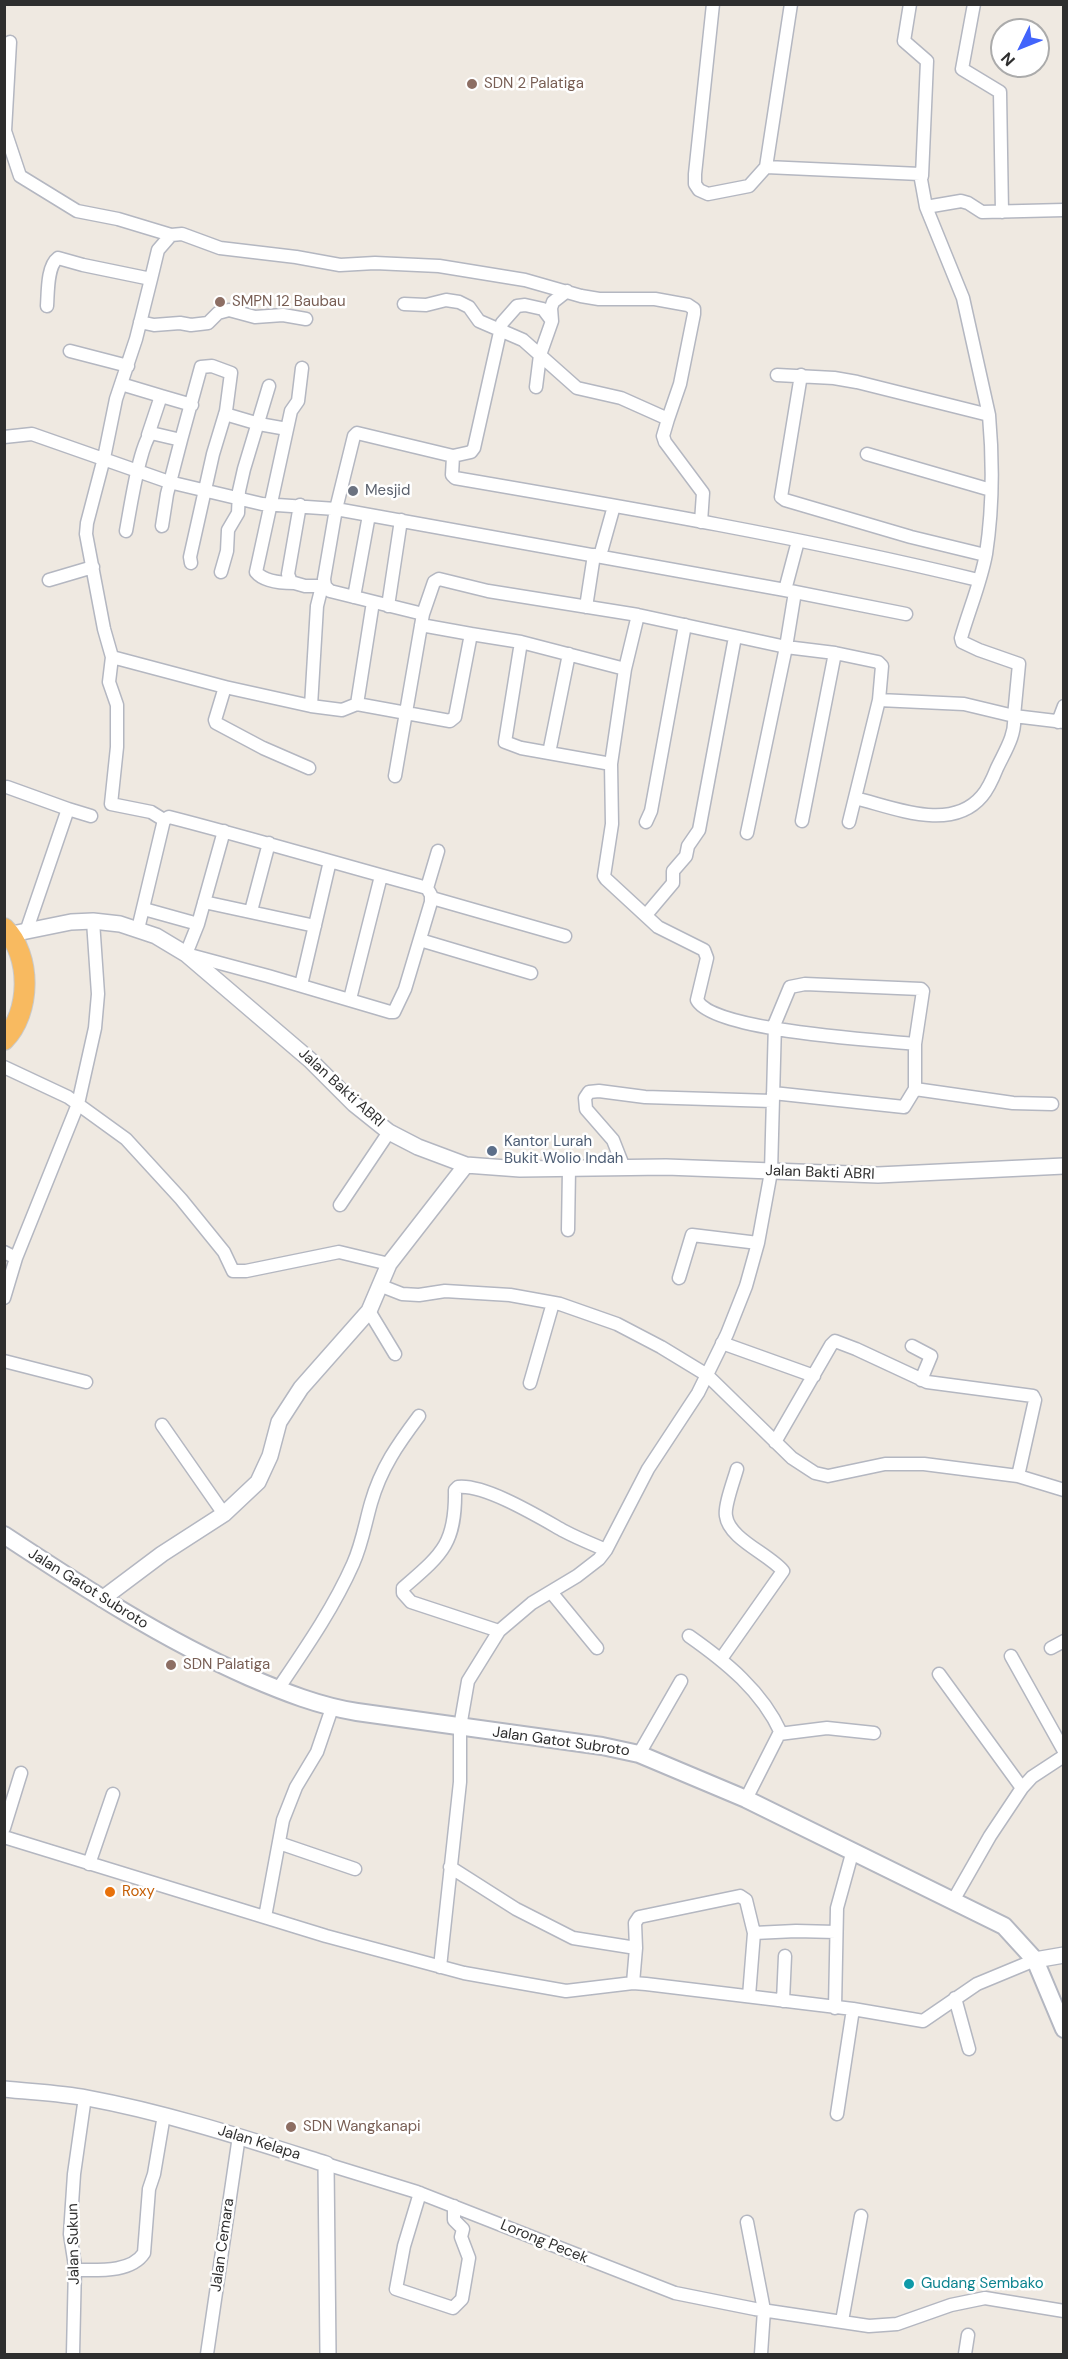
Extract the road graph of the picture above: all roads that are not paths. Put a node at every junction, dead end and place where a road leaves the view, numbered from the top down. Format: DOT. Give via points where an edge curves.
graph roads {
  1 [pos="713,4"];
  2 [pos="791,4"];
  3 [pos="910,4"];
  4 [pos="974,4"];
  5 [pos="10,42"];
  6 [pos="766,167"];
  7 [pos="922,176"];
  8 [pos="926,207"];
  9 [pos="1064,210"];
  10 [pos="1002,212"];
  11 [pos="171,235"];
  12 [pos="151,279"];
  13 [pos="567,291"];
  14 [pos="404,304"];
  15 [pos="46,306"];
  16 [pos="306,319"];
  17 [pos="552,321"];
  18 [pos="140,322"];
  19 [pos="501,330"];
  20 [pos="70,351"];
  21 [pos="540,355"];
  22 [pos="128,366"];
  23 [pos="302,368"];
  24 [pos="777,375"];
  25 [pos="801,375"];
  26 [pos="121,384"];
  27 [pos="269,386"];
  28 [pos="536,387"];
  29 [pos="161,396"];
  30 [pos="192,405"];
  31 [pos="225,414"];
  32 [pos="989,415"];
  33 [pos="668,419"];
  34 [pos="259,424"];
  35 [pos="287,429"];
  36 [pos="148,435"];
  37 [pos="4,437"];
  38 [pos="181,440"];
  39 [pos="867,453"];
  40 [pos="453,456"];
  41 [pos="104,458"];
  42 [pos="138,472"];
  43 [pos="170,482"];
  44 [pos="991,490"];
  45 [pos="204,491"];
  46 [pos="240,499"];
  47 [pos="270,505"];
  48 [pos="300,506"];
  49 [pos="614,506"];
  50 [pos="336,509"];
  51 [pos="369,515"];
  52 [pos="401,520"];
  53 [pos="701,522"];
  54 [pos="162,526"];
  55 [pos="126,531"];
  56 [pos="798,541"];
  57 [pos="985,555"];
  58 [pos="597,556"];
  59 [pos="191,563"];
  60 [pos="93,567"];
  61 [pos="221,573"];
  62 [pos="49,579"];
  63 [pos="978,580"];
  64 [pos="294,583"];
  65 [pos="325,586"];
  66 [pos="790,591"];
  67 [pos="354,597"];
  68 [pos="373,602"];
  69 [pos="388,606"];
  70 [pos="586,607"];
  71 [pos="906,614"];
  72 [pos="638,615"];
  73 [pos="422,620"];
  74 [pos="685,626"];
  75 [pos="471,634"];
  76 [pos="735,637"];
  77 [pos="521,642"];
  78 [pos="786,647"];
  79 [pos="835,653"];
  80 [pos="569,654"];
  81 [pos="112,657"];
  82 [pos="626,669"];
  83 [pos="225,687"];
  84 [pos="879,700"];
  85 [pos="357,704"];
  86 [pos="311,706"];
  87 [pos="1064,706"];
  88 [pos="406,712"];
  89 [pos="1014,716"];
  90 [pos="1061,722"];
  91 [pos="549,753"];
  92 [pos="611,764"];
  93 [pos="309,768"];
  94 [pos="394,776"];
  95 [pos="7,787"];
  96 [pos="855,798"];
  97 [pos="68,809"];
  98 [pos="91,816"];
  99 [pos="164,820"];
  100 [pos="802,821"];
  101 [pos="646,822"];
  102 [pos="849,822"];
  103 [pos="224,831"];
  104 [pos="747,833"];
  105 [pos="269,843"];
  106 [pos="438,851"];
  107 [pos="330,861"];
  108 [pos="381,876"];
  109 [pos="429,893"];
  110 [pos="204,902"];
  111 [pos="144,909"];
  112 [pos="251,911"];
  113 [pos="646,915"];
  114 [pos="93,921"];
  115 [pos="198,924"];
  116 [pos="315,926"];
  117 [pos="138,929"];
  118 [pos="14,931"];
  119 [pos="565,936"];
  120 [pos="420,940"];
  121 [pos="186,954"];
  122 [pos="531,973"];
  123 [pos="301,985"];
  124 [pos="350,999"];
  125 [pos="775,1030"];
  126 [pos="4,1040"];
  127 [pos="915,1044"];
  128 [pos="4,1067"];
  129 [pos="915,1089"];
  130 [pos="772,1097"];
  131 [pos="78,1104"];
  132 [pos="1052,1104"];
  133 [pos="389,1132"];
  134 [pos="466,1165"];
  135 [pos="1064,1166"];
  136 [pos="624,1168"];
  137 [pos="569,1169"];
  138 [pos="771,1172"];
  139 [pos="340,1205"];
  140 [pos="568,1230"];
  141 [pos="758,1243"];
  142 [pos="10,1255"];
  143 [pos="389,1264"];
  144 [pos="679,1278"];
  145 [pos="379,1285"];
  146 [pos="4,1298"];
  147 [pos="553,1303"];
  148 [pos="369,1311"];
  149 [pos="722,1342"];
  150 [pos="912,1346"];
  151 [pos="395,1354"];
  152 [pos="4,1361"];
  153 [pos="706,1375"];
  154 [pos="814,1376"];
  155 [pos="921,1380"];
  156 [pos="86,1382"];
  157 [pos="530,1383"];
  158 [pos="419,1416"];
  159 [pos="162,1425"];
  160 [pos="775,1442"];
  161 [pos="737,1469"];
  162 [pos="1018,1476"];
  163 [pos="1064,1490"];
  164 [pos="224,1514"];
  165 [pos="4,1535"];
  166 [pos="606,1550"];
  167 [pos="550,1592"];
  168 [pos="102,1599"];
  169 [pos="499,1631"];
  170 [pos="689,1635"];
  171 [pos="1064,1641"];
  172 [pos="597,1648"];
  173 [pos="1051,1648"];
  174 [pos="1011,1656"];
  175 [pos="721,1659"];
  176 [pos="939,1674"];
  177 [pos="681,1681"];
  178 [pos="278,1689"];
  179 [pos="332,1708"];
  180 [pos="460,1727"];
  181 [pos="781,1733"];
  182 [pos="874,1733"];
  183 [pos="1064,1751"];
  184 [pos="639,1754"];
  185 [pos="1064,1756"];
  186 [pos="21,1773"];
  187 [pos="1022,1788"];
  188 [pos="113,1794"];
  189 [pos="746,1799"];
  190 [pos="4,1828"];
  191 [pos="4,1837"];
  192 [pos="279,1843"];
  193 [pos="853,1850"];
  194 [pos="89,1864"];
  195 [pos="450,1867"];
  196 [pos="355,1869"];
  197 [pos="954,1899"];
  198 [pos="265,1917"];
  199 [pos="836,1932"];
  200 [pos="754,1933"];
  201 [pos="636,1948"];
  202 [pos="1064,1955"];
  203 [pos="785,1956"];
  204 [pos="1035,1959"];
  205 [pos="440,1967"];
  206 [pos="633,1983"];
  207 [pos="749,1996"];
  208 [pos="955,1998"];
  209 [pos="783,2001"];
  210 [pos="835,2008"];
  211 [pos="853,2009"];
  212 [pos="1064,2029"];
  213 [pos="969,2049"];
  214 [pos="4,2089"];
  215 [pos="85,2097"];
  216 [pos="837,2114"];
  217 [pos="164,2115"];
  218 [pos="239,2136"];
  219 [pos="326,2164"];
  220 [pos="420,2193"];
  221 [pos="454,2206"];
  222 [pos="861,2216"];
  223 [pos="747,2222"];
  224 [pos="75,2271"];
  225 [pos="764,2310"];
  226 [pos="1064,2311"];
  227 [pos="842,2321"];
  228 [pos="968,2335"];
  229 [pos="74,2355"];
  230 [pos="207,2355"];
  231 [pos="328,2355"];
  232 [pos="761,2355"];
  233 [pos="965,2355"];
  1 -- 6 [label="street" via="695,184 708,194 749,186"];
  2 -- 6 [label="street"];
  3 -- 7 [label="street" via="904,41 927,61"];
  4 -- 10 [label="street" via="962,69 1000,92"];
  5 -- 11 [label="street" via="5,131 20,176 77,211"];
  6 -- 7 [label="street"];
  7 -- 8 [label="street"];
  8 -- 10 [label="street" via="961,201 980,212"];
  8 -- 32 [label="street" via="963,298"];
  9 -- 10 [label="street"];
  11 -- 12 [label="street" via="158,250"];
  11 -- 13 [label="street" via="182,234 227,249 340,266 439,266 525,279"];
  12 -- 15 [label="street" via="58,258 51,272"];
  12 -- 18 [label="street"];
  13 -- 17 [label="street" via="553,302"];
  13 -- 33 [label="street" via="599,299 655,299 692,307 694,314 680,384"];
  14 -- 19 [label="street" via="459,302 469,307 479,321"];
  16 -- 18 [label="street" via="283,315 255,317 228,310 208,322 191,325"];
  17 -- 19 [label="street" via="543,309 518,306 502,323"];
  17 -- 21 [label="street"];
  18 -- 22 [label="street"];
  19 -- 21 [label="street" via="523,340"];
  19 -- 40 [label="street" via="474,448"];
  20 -- 22 [label="street"];
  21 -- 28 [label="street"];
  21 -- 33 [label="street" via="577,388 621,398"];
  22 -- 26 [label="street"];
  23 -- 35 [label="street" via="299,398"];
  24 -- 25 [label="street"];
  25 -- 32 [label="street" via="857,382"];
  25 -- 57 [label="street" via="781,497"];
  26 -- 29 [label="street"];
  26 -- 41 [label="street"];
  27 -- 34 [label="street"];
  29 -- 30 [label="street"];
  29 -- 36 [label="street"];
  30 -- 31 [label="street" via="201,367 212,366 232,373"];
  30 -- 38 [label="street"];
  31 -- 34 [label="street"];
  31 -- 45 [label="street"];
  32 -- 44 [label="street"];
  33 -- 53 [label="street" via="665,442 703,493"];
  34 -- 35 [label="street"];
  34 -- 46 [label="street" via="244,469"];
  35 -- 47 [label="street"];
  36 -- 38 [label="street"];
  36 -- 42 [label="street"];
  37 -- 41 [label="street" via="32,434"];
  38 -- 43 [label="street"];
  39 -- 44 [label="street"];
  40 -- 49 [label="street" via="455,478"];
  40 -- 50 [label="street" via="355,434"];
  41 -- 42 [label="street"];
  41 -- 60 [label="street" via="87,523"];
  42 -- 43 [label="street"];
  42 -- 55 [label="street"];
  43 -- 45 [label="street"];
  43 -- 54 [label="street"];
  44 -- 57 [label="street"];
  45 -- 46 [label="street"];
  45 -- 59 [label="street"];
  46 -- 47 [label="street"];
  46 -- 61 [label="street" via="238,513 228,530"];
  47 -- 48 [label="street"];
  47 -- 64 [label="street" via="256,572 274,581"];
  48 -- 50 [label="street"];
  48 -- 64 [label="street" via="288,574"];
  49 -- 53 [label="street"];
  49 -- 58 [label="street"];
  50 -- 51 [label="street"];
  50 -- 65 [label="street"];
  51 -- 52 [label="street"];
  51 -- 67 [label="street"];
  52 -- 58 [label="street"];
  52 -- 69 [label="street"];
  53 -- 56 [label="street"];
  56 -- 63 [label="street"];
  56 -- 66 [label="street"];
  57 -- 63 [label="street"];
  58 -- 66 [label="street"];
  58 -- 70 [label="street"];
  60 -- 62 [label="street"];
  60 -- 81 [label="street"];
  63 -- 89 [label="street" via="962,642 1019,664"];
  64 -- 65 [label="street"];
  65 -- 67 [label="street"];
  65 -- 86 [label="street" via="317,606"];
  66 -- 71 [label="street"];
  66 -- 78 [label="street"];
  67 -- 68 [label="street"];
  68 -- 69 [label="street"];
  68 -- 85 [label="street"];
  69 -- 73 [label="street"];
  70 -- 72 [label="street"];
  70 -- 73 [label="street" via="439,579 434,582"];
  72 -- 74 [label="street"];
  72 -- 82 [label="street"];
  73 -- 75 [label="street"];
  73 -- 88 [label="street"];
  74 -- 76 [label="street"];
  74 -- 101 [label="street"];
  75 -- 77 [label="street"];
  75 -- 88 [label="street" via="455,717 450,721"];
  76 -- 78 [label="street"];
  76 -- 113 [label="street" via="699,830 673,871 673,883"];
  77 -- 80 [label="street"];
  77 -- 91 [label="street" via="505,742"];
  78 -- 79 [label="street"];
  78 -- 104 [label="street"];
  79 -- 84 [label="street" via="868,659 882,666"];
  79 -- 100 [label="street"];
  80 -- 82 [label="street"];
  80 -- 91 [label="street"];
  81 -- 83 [label="street"];
  81 -- 99 [label="street" via="109,682 117,705 117,747 111,804 151,812"];
  82 -- 92 [label="street"];
  83 -- 86 [label="street"];
  83 -- 93 [label="street" via="216,723"];
  84 -- 89 [label="street" via="964,704"];
  84 -- 96 [label="street"];
  85 -- 86 [label="street" via="342,710"];
  85 -- 88 [label="street"];
  87 -- 90 [label="street"];
  88 -- 94 [label="street"];
  89 -- 90 [label="street"];
  89 -- 96 [label="street" via="1011,740 990,784 966,809 936,816"];
  91 -- 92 [label="street"];
  92 -- 113 [label="street" via="612,832 604,876"];
  95 -- 97 [label="street"];
  96 -- 102 [label="street"];
  97 -- 98 [label="street"];
  97 -- 118 [label="street"];
  99 -- 103 [label="street" via="169,817"];
  99 -- 111 [label="street"];
  103 -- 105 [label="street"];
  103 -- 110 [label="street"];
  105 -- 107 [label="street"];
  105 -- 112 [label="street"];
  106 -- 109 [label="street"];
  107 -- 108 [label="street"];
  107 -- 116 [label="street"];
  108 -- 109 [label="street"];
  108 -- 124 [label="street"];
  109 -- 119 [label="street"];
  109 -- 120 [label="street"];
  110 -- 112 [label="street"];
  110 -- 115 [label="street"];
  111 -- 115 [label="street"];
  111 -- 117 [label="street"];
  112 -- 116 [label="street"];
  113 -- 125 [label="street" via="662,930 705,950 699,1004"];
  114 -- 117 [label="street, Jalan Bakti ABRI"];
  114 -- 118 [label="street, Jalan Bakti ABRI"];
  114 -- 131 [label="street" via="98,994 95,1028"];
  115 -- 121 [label="street"];
  116 -- 123 [label="street"];
  117 -- 121 [label="street, Jalan Bakti ABRI"];
  118 -- 126 [label="highway" via="26,989 14,1028"];
  120 -- 122 [label="street"];
  120 -- 124 [label="street" via="394,1011"];
  121 -- 123 [label="street"];
  121 -- 133 [label="street, Jalan Bakti ABRI"];
  123 -- 124 [label="street"];
  125 -- 127 [label="street"];
  125 -- 127 [label="street" via="776,1018 793,985 921,989"];
  125 -- 130 [label="street"];
  127 -- 129 [label="street"];
  128 -- 131 [label="street"];
  129 -- 130 [label="street" via="902,1108"];
  129 -- 132 [label="street" via="1013,1103"];
  130 -- 136 [label="street" via="645,1097 589,1092 586,1109 613,1140"];
  130 -- 138 [label="street"];
  131 -- 142 [label="street"];
  131 -- 143 [label="street" via="126,1139 218,1244 233,1271 339,1252"];
  133 -- 134 [label="street, Jalan Bakti ABRI"];
  133 -- 139 [label="street"];
  134 -- 137 [label="street, Jalan Bakti ABRI"];
  134 -- 143 [label="street"];
  135 -- 138 [label="street, Jalan Bakti ABRI" via="878,1175"];
  136 -- 137 [label="street, Jalan Bakti ABRI"];
  136 -- 138 [label="street, Jalan Bakti ABRI"];
  137 -- 140 [label="street"];
  138 -- 141 [label="street"];
  141 -- 144 [label="street" via="692,1235"];
  141 -- 149 [label="street" via="746,1286"];
  142 -- 146 [label="street"];
  143 -- 145 [label="street"];
  145 -- 147 [label="street" via="402,1294 474,1291"];
  145 -- 148 [label="street"];
  147 -- 153 [label="street" via="617,1324"];
  147 -- 157 [label="street"];
  148 -- 151 [label="street"];
  148 -- 164 [label="street" via="301,1388 279,1422 260,1479"];
  149 -- 153 [label="street"];
  149 -- 154 [label="street"];
  150 -- 155 [label="street" via="932,1356"];
  152 -- 156 [label="street"];
  153 -- 160 [label="street"];
  153 -- 166 [label="street" via="693,1404 648,1469"];
  154 -- 155 [label="street" via="835,1341"];
  154 -- 160 [label="street"];
  155 -- 162 [label="street" via="1033,1396 1034,1408"];
  158 -- 178 [label="street" via="381,1474 365,1535 335,1603"];
  159 -- 164 [label="street"];
  160 -- 162 [label="street" via="809,1470 828,1476 885,1464 924,1464"];
  161 -- 175 [label="street" via="725,1515 742,1539 783,1571"];
  162 -- 163 [label="street"];
  164 -- 168 [label="street"];
  165 -- 168 [label="main road, Jalan Gatot Subroto"];
  166 -- 167 [label="street" via="577,1576"];
  166 -- 169 [label="street" via="472,1487 456,1488 448,1542 403,1588 403,1593 411,1602"];
  167 -- 169 [label="street"];
  167 -- 172 [label="street"];
  168 -- 178 [label="main road, Jalan Gatot Subroto" via="173,1641"];
  169 -- 180 [label="street" via="468,1681"];
  170 -- 175 [label="street"];
  171 -- 173 [label="street"];
  174 -- 183 [label="street"];
  175 -- 181 [label="street" via="757,1694"];
  176 -- 187 [label="street"];
  177 -- 184 [label="street"];
  178 -- 179 [label="main road, Jalan Gatot Subroto"];
  179 -- 180 [label="main road, Jalan Gatot Subroto"];
  179 -- 192 [label="street" via="317,1752 283,1820"];
  180 -- 184 [label="main road, Jalan Gatot Subroto"];
  180 -- 195 [label="street" via="460,1782"];
  181 -- 182 [label="street" via="827,1728"];
  181 -- 189 [label="street"];
  184 -- 189 [label="main road, Jalan Gatot Subroto"];
  185 -- 187 [label="street"];
  186 -- 190 [label="street"];
  187 -- 197 [label="street"];
  188 -- 194 [label="street"];
  189 -- 193 [label="main road, Jalan Gatot Subroto"];
  191 -- 194 [label="street"];
  192 -- 196 [label="street"];
  192 -- 198 [label="street"];
  193 -- 197 [label="main road, Jalan Gatot Subroto"];
  193 -- 199 [label="street" via="838,1902"];
  194 -- 198 [label="street"];
  195 -- 201 [label="street" via="516,1910 573,1938"];
  195 -- 205 [label="street"];
  197 -- 204 [label="main road, Jalan Gatot Subroto" via="1007,1928"];
  198 -- 205 [label="street"];
  199 -- 200 [label="street"];
  199 -- 210 [label="street"];
  200 -- 201 [label="street" via="746,1900 732,1897 639,1917 635,1923"];
  200 -- 207 [label="street"];
  201 -- 206 [label="street"];
  202 -- 204 [label="street"];
  203 -- 209 [label="street"];
  204 -- 208 [label="street"];
  204 -- 212 [label="main road, Jalan Gatot Subroto"];
  205 -- 206 [label="street" via="566,1991"];
  206 -- 207 [label="street"];
  207 -- 209 [label="street"];
  208 -- 211 [label="street" via="923,2021"];
  208 -- 213 [label="street"];
  209 -- 210 [label="street"];
  210 -- 211 [label="street"];
  211 -- 216 [label="street"];
  214 -- 215 [label="street, Jalan Kelapa"];
  215 -- 217 [label="street, Jalan Kelapa"];
  215 -- 224 [label="street, Jalan Sukun" via="70,2234"];
  217 -- 218 [label="street, Jalan Kelapa"];
  217 -- 224 [label="street" via="148,2189 144,2253 123,2267"];
  218 -- 219 [label="street, Jalan Kelapa"];
  218 -- 230 [label="street, Jalan Cemara"];
  219 -- 220 [label="street, Lorong Pecek"];
  219 -- 231 [label="street"];
  220 -- 221 [label="street, Lorong Pecek"];
  220 -- 221 [label="street" via="396,2289 453,2308 462,2299 469,2258 461,2237 463,2229 454,2220"];
  221 -- 225 [label="street, Lorong Pecek" via="668,2291"];
  222 -- 227 [label="street"];
  223 -- 225 [label="street"];
  224 -- 229 [label="street, Jalan Sukun"];
  225 -- 227 [label="street, Lorong Pecek"];
  225 -- 232 [label="street"];
  226 -- 227 [label="street, Lorong Pecek" via="985,2298 891,2325"];
  228 -- 233 [label="street"];
}
